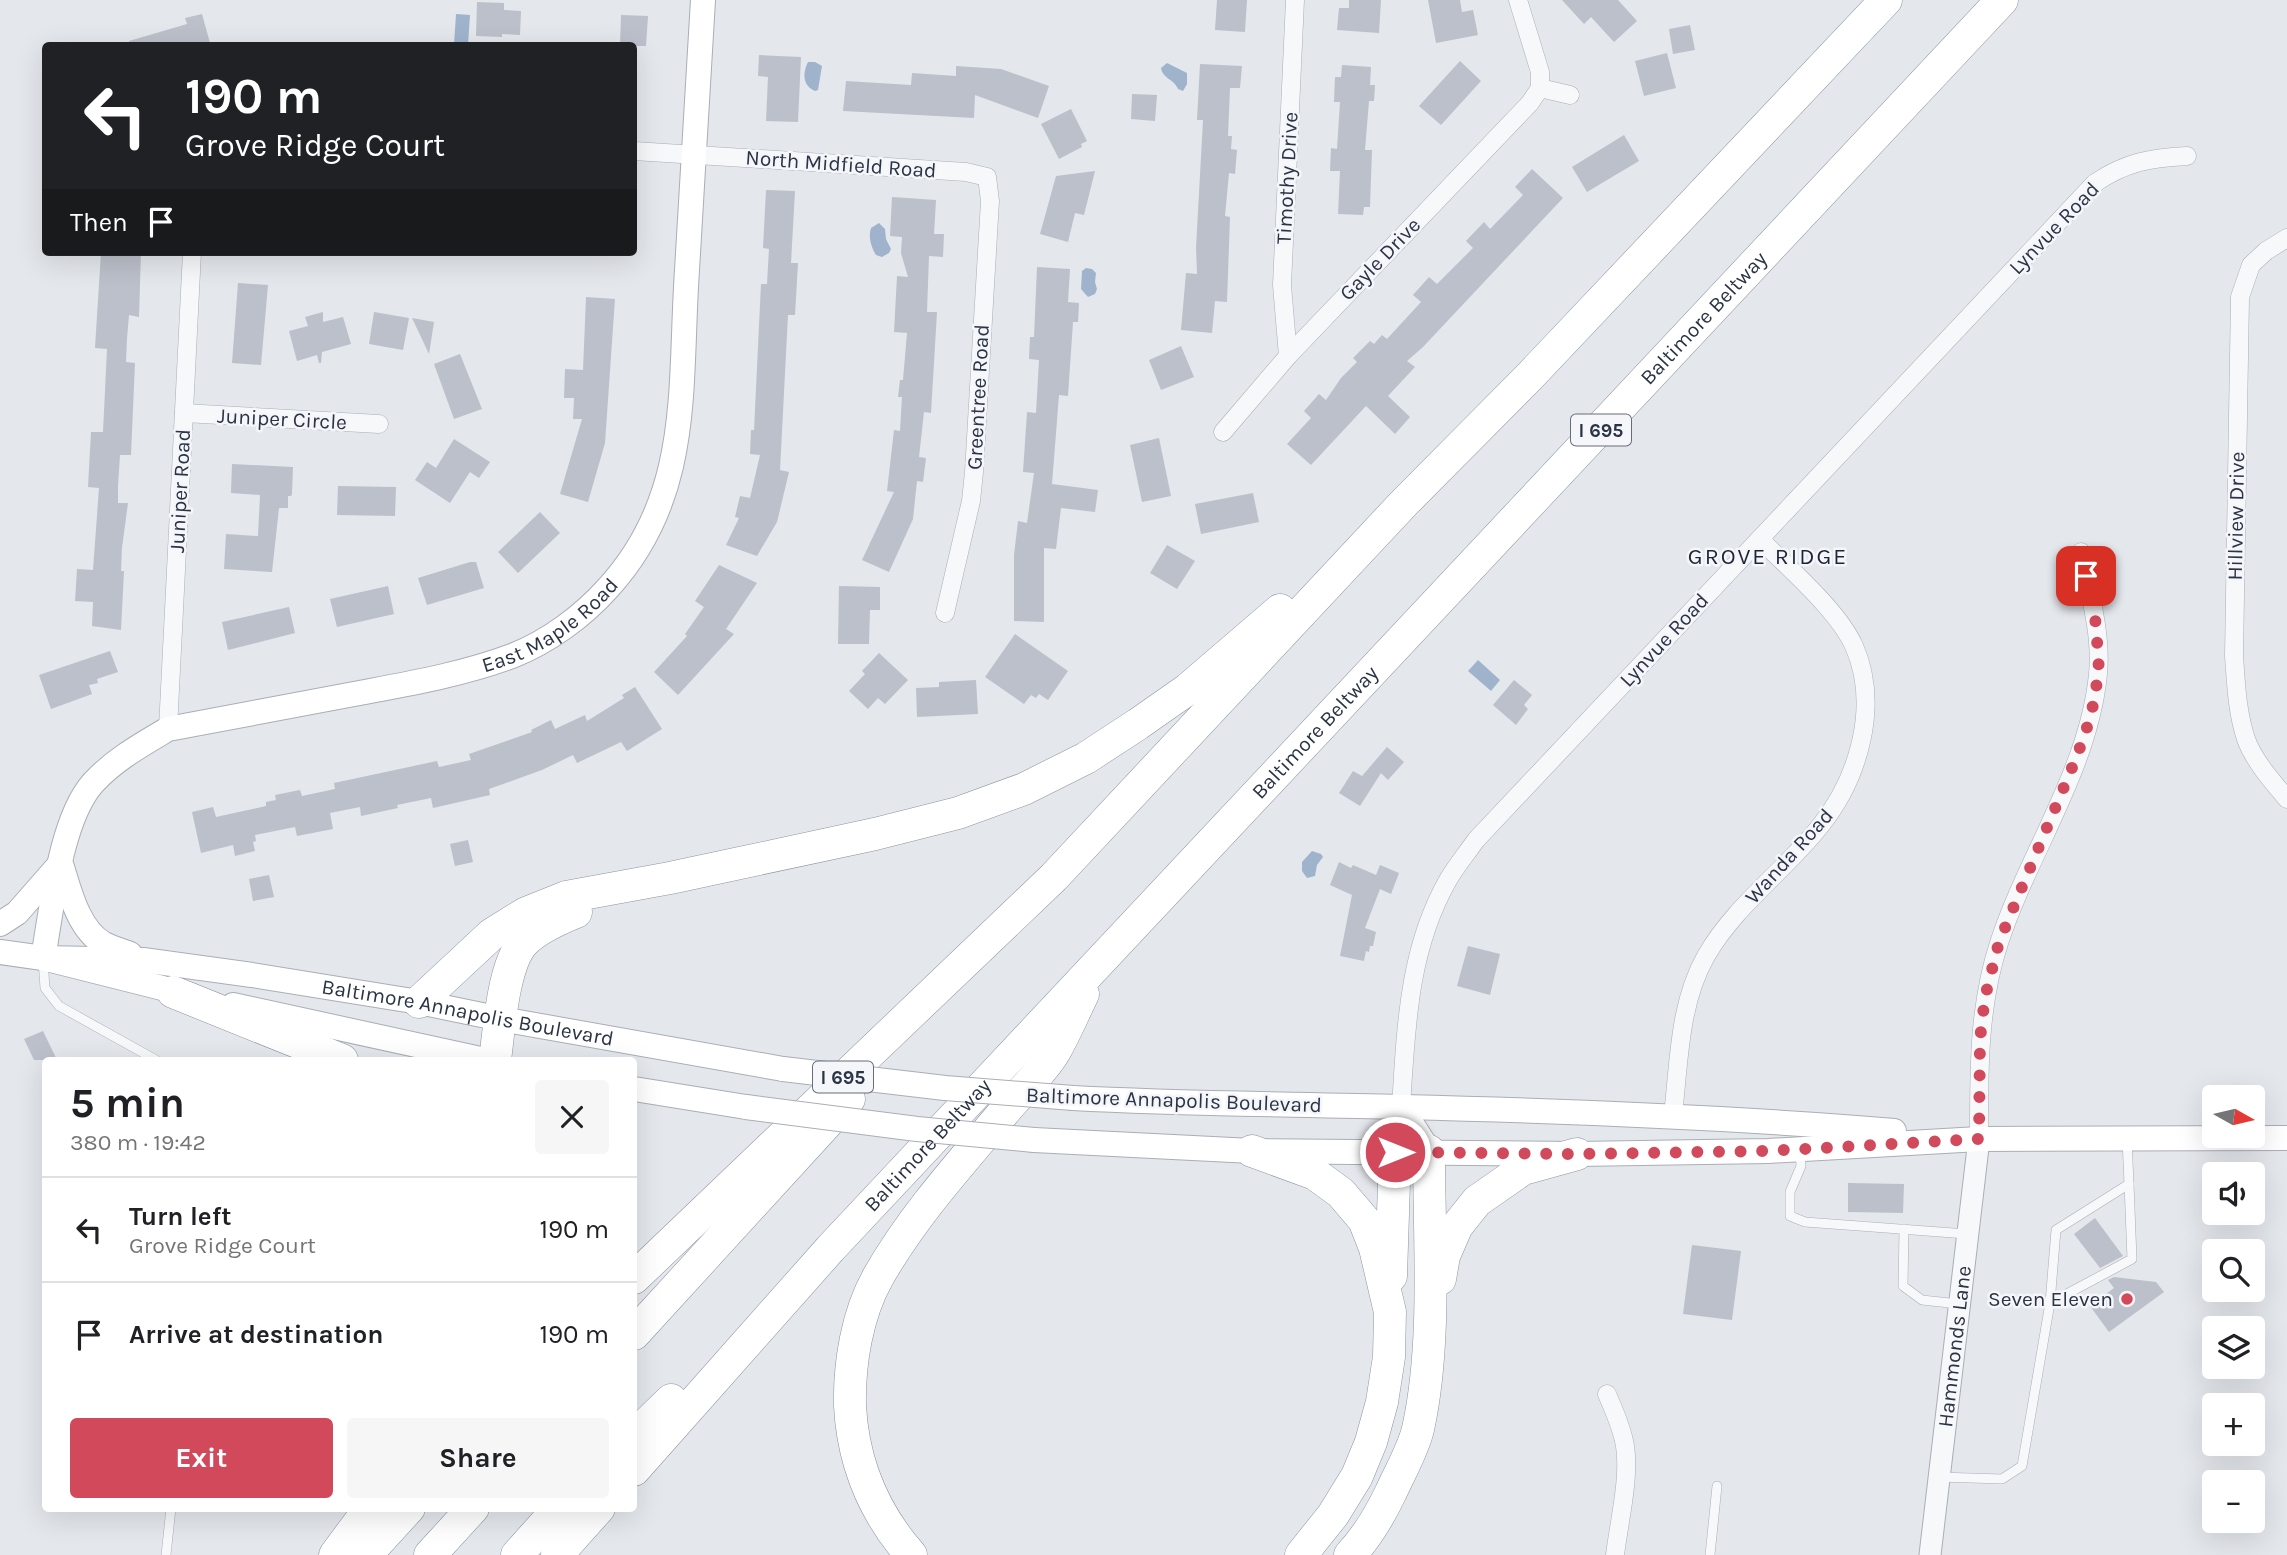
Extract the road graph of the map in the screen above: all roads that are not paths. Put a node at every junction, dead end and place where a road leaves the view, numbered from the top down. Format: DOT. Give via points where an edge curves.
graph roads {
  1 [pos="703,0"];
  2 [pos="1295,0"];
  3 [pos="1518,0"];
  4 [pos="1886,0"];
  5 [pos="2002,0"];
  6 [pos="1540,88"];
  7 [pos="1570,94"];
  8 [pos="637,151"];
  9 [pos="694,154"];
  10 [pos="2187,156"];
  11 [pos="987,177"];
  12 [pos="2287,238"];
  13 [pos="192,256"];
  14 [pos="1288,356"];
  15 [pos="184,413"];
  16 [pos="379,424"];
  17 [pos="1223,432"];
  18 [pos="1403,504"];
  19 [pos="1760,539"];
  20 [pos="2081,552"];
  21 [pos="945,613"];
  22 [pos="168,729"];
  23 [pos="2287,799"];
  24 [pos="61,863"];
  25 [pos="1054,877"];
  26 [pos="670,878"];
  27 [pos="0,924"];
  28 [pos="0,952"];
  29 [pos="43,958"];
  30 [pos="143,960"];
  31 [pos="1099,962"];
  32 [pos="173,992"];
  33 [pos="419,1002"];
  34 [pos="501,1019"];
  35 [pos="151,1057"];
  36 [pos="335,1057"];
  37 [pos="471,1057"];
  38 [pos="495,1057"];
  39 [pos="637,1089"];
  40 [pos="1401,1107"];
  41 [pos="1673,1115"];
  42 [pos="2287,1138"];
  43 [pos="1979,1139"];
  44 [pos="2127,1139"];
  45 [pos="1799,1149"];
  46 [pos="1252,1150"];
  47 [pos="1429,1151"];
  48 [pos="1395,1152"];
  49 [pos="1577,1154"];
  50 [pos="2129,1184"];
  51 [pos="1904,1229"];
  52 [pos="1967,1234"];
  53 [pos="830,1250"];
  54 [pos="637,1275"];
  55 [pos="2050,1303"];
  56 [pos="1959,1304"];
  57 [pos="1390,1312"];
  58 [pos="637,1331"];
  59 [pos="1429,1339"];
  60 [pos="1607,1394"];
  61 [pos="637,1433"];
  62 [pos="637,1467"];
  63 [pos="1939,1477"];
  64 [pos="1717,1486"];
  65 [pos="171,1512"];
  66 [pos="367,1512"];
  67 [pos="405,1512"];
  68 [pos="468,1512"];
  69 [pos="555,1512"];
  70 [pos="595,1512"];
  71 [pos="166,1555"];
  72 [pos="335,1555"];
  73 [pos="366,1555"];
  74 [pos="430,1555"];
  75 [pos="517,1555"];
  76 [pos="557,1555"];
  77 [pos="911,1555"];
  78 [pos="1301,1555"];
  79 [pos="1350,1555"];
  80 [pos="1615,1555"];
  81 [pos="1710,1555"];
  82 [pos="1930,1555"];
  1 -- 9 [label="main road, East Maple Road"];
  2 -- 14 [label="street, Timothy Drive" via="1282,285"];
  3 -- 6 [label="street" via="1540,72"];
  4 -- 18 [label="highway, I 695"];
  5 -- 31 [label="highway, Baltimore Beltway / I 695"];
  6 -- 7 [label="street"];
  6 -- 14 [label="street, Gayle Drive"];
  8 -- 9 [label="street, North Midfield Road"];
  9 -- 11 [label="street, North Midfield Road"];
  9 -- 22 [label="main road, East Maple Road" via="676,450 665,494 645,540 607,590 553,634 514,655 414,682"];
  10 -- 19 [label="street, Lynvue Road" via="2137,161 2095,183"];
  11 -- 21 [label="street, Greentree Road" via="974,472"];
  12 -- 23 [label="street, Hillview Drive" via="2251,265 2240,297 2234,656 2246,740"];
  13 -- 15 [label="street, Juniper Road"];
  14 -- 17 [label="street, Gayle Drive"];
  15 -- 16 [label="street, Juniper Circle"];
  15 -- 22 [label="street, Juniper Road"];
  18 -- 25 [label="highway, I 695"];
  18 -- 26 [label="highway" via="1188,689 1086,758 1024,789 958,813"];
  19 -- 40 [label="street, Lynvue Road" via="1476,840 1448,880 1416,964 1407,1010"];
  19 -- 41 [label="street, Wanda Road" via="1834,616 1854,645 1863,676 1861,747 1846,788 1821,825 1731,919 1705,957 1682,1030"];
  20 -- 43 [label="street" via="2096,624 2099,671 2091,716 2077,756 1999,942 1980,1039"];
  22 -- 24 [label="main road, East Maple Road" via="134,749 92,785 76,808"];
  24 -- 27 [label="main road" via="22,908"];
  24 -- 29 [label="main road, East Maple Road"];
  24 -- 30 [label="main road" via="71,898 87,928 102,943"];
  25 -- 54 [label="highway, I 695"];
  25 -- 58 [label="highway"];
  26 -- 33 [label="highway" via="566,897 526,913 492,934"];
  26 -- 34 [label="highway" via="573,913 523,942 507,980"];
  28 -- 29 [label="main road, Baltimore Annapolis Boulevard"];
  29 -- 30 [label="main road, Baltimore Annapolis Boulevard"];
  29 -- 32 [label="main road, Baltimore Annapolis Boulevard"];
  29 -- 35 [label="lane" via="45,988 60,1006"];
  30 -- 33 [label="main road, Baltimore Annapolis Boulevard"];
  31 -- 53 [label="highway, Baltimore Beltway / I 695"];
  31 -- 77 [label="highway" via="1054,1052 910,1228 877,1279 862,1317 852,1361 851,1434 861,1472 877,1505"];
  32 -- 36 [label="highway"];
  32 -- 37 [label="main road, Baltimore Annapolis Boulevard"];
  33 -- 34 [label="main road, Baltimore Annapolis Boulevard"];
  34 -- 38 [label="highway"];
  34 -- 40 [label="main road, Baltimore Annapolis Boulevard, bridge" via="783,1069 945,1088 1179,1104"];
  39 -- 46 [label="main road, Baltimore Annapolis Boulevard, bridge" via="917,1129 1034,1140"];
  40 -- 41 [label="main road, Baltimore Annapolis Boulevard"];
  40 -- 47 [label="main road"];
  40 -- 48 [label="main road"];
  41 -- 43 [label="main road, Baltimore Annapolis Boulevard"];
  42 -- 44 [label="main road, Baltimore Annapolis Boulevard"];
  43 -- 44 [label="main road, Baltimore Annapolis Boulevard"];
  43 -- 45 [label="main road, Baltimore Annapolis Boulevard"];
  43 -- 52 [label="street, Hammonds Lane"];
  44 -- 50 [label="lane"];
  45 -- 49 [label="main road, Baltimore Annapolis Boulevard"];
  45 -- 51 [label="lane" via="1801,1166 1790,1192 1790,1216 1805,1222"];
  46 -- 48 [label="main road, Baltimore Annapolis Boulevard"];
  46 -- 57 [label="highway" via="1315,1174 1341,1193 1363,1220 1375,1248"];
  47 -- 48 [label="main road, Baltimore Annapolis Boulevard"];
  47 -- 49 [label="main road, Baltimore Annapolis Boulevard"];
  47 -- 59 [label="highway"];
  48 -- 57 [label="highway"];
  49 -- 59 [label="highway" via="1523,1169 1470,1209 1444,1256"];
  50 -- 55 [label="lane" via="2056,1230"];
  50 -- 55 [label="lane" via="2132,1259"];
  51 -- 52 [label="lane"];
  51 -- 56 [label="lane" via="1903,1286 1922,1300"];
  52 -- 56 [label="street, Hammonds Lane"];
  53 -- 61 [label="highway"];
  53 -- 62 [label="highway, Baltimore Beltway / I 695"];
  55 -- 63 [label="lane" via="2022,1466 2002,1479"];
  56 -- 63 [label="street, Hammonds Lane"];
  57 -- 78 [label="highway" via="1387,1368 1371,1442 1333,1515"];
  59 -- 79 [label="highway" via="1417,1431 1384,1506"];
  60 -- 80 [label="street" via="1626,1449"];
  63 -- 82 [label="street, Hammonds Lane"];
  64 -- 81 [label="lane"];
  65 -- 71 [label="lane"];
  66 -- 72 [label="highway"];
  67 -- 73 [label="highway"];
  68 -- 74 [label="highway"];
  69 -- 75 [label="highway"];
  70 -- 76 [label="highway"];
}
